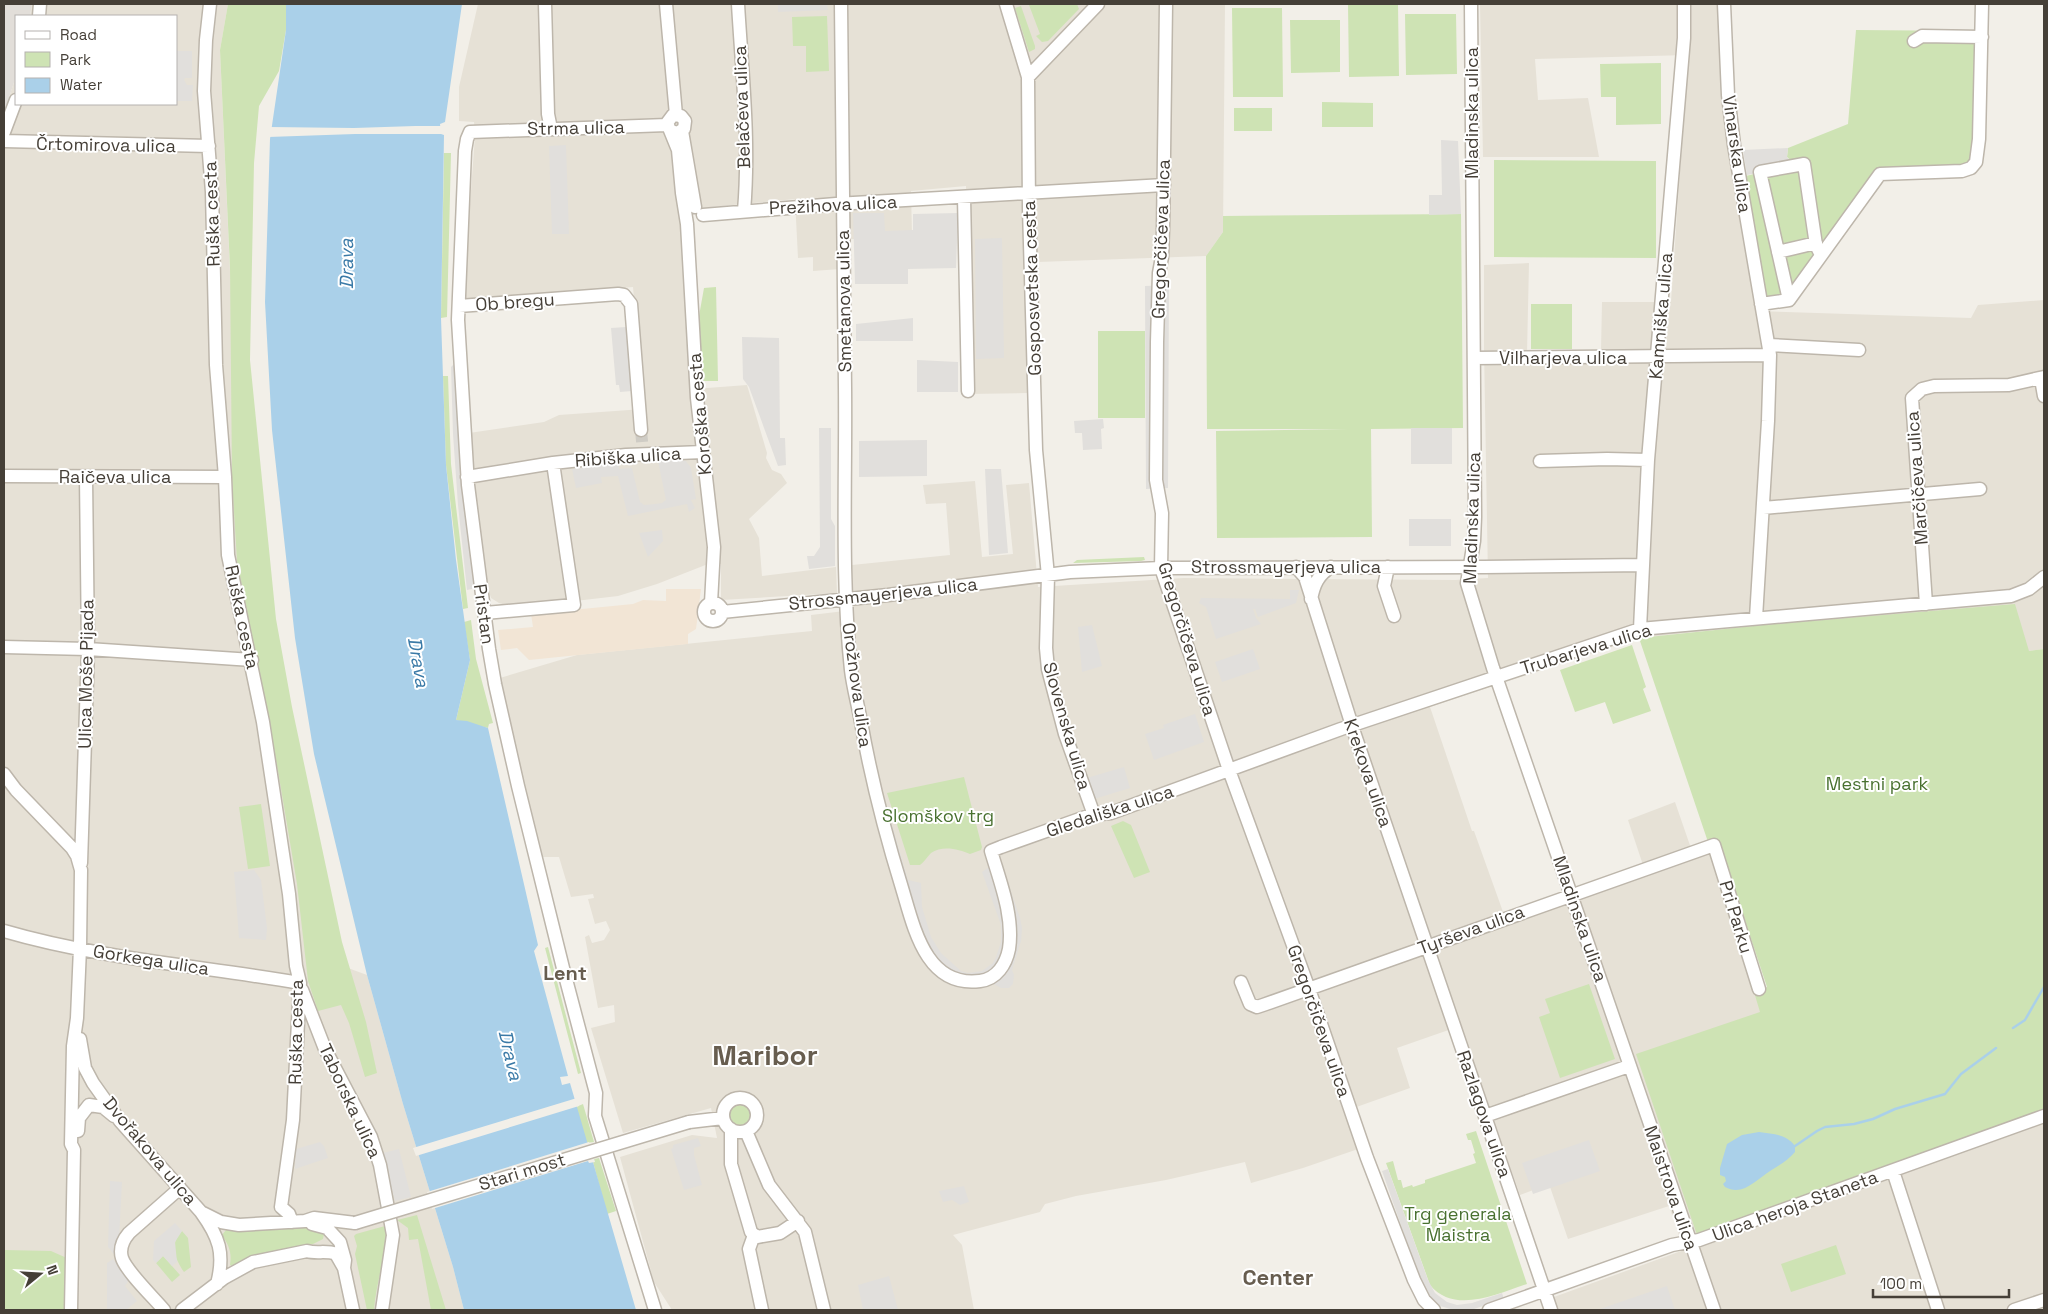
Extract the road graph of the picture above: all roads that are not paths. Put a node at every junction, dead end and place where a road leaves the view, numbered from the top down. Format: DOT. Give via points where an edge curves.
graph roads {
  1 [pos="210,4"];
  2 [pos="545,4"];
  3 [pos="666,4"];
  4 [pos="738,4"];
  5 [pos="841,4"];
  6 [pos="1006,4"];
  7 [pos="1098,4"];
  8 [pos="1166,4"];
  9 [pos="1471,4"];
  10 [pos="1684,4"];
  11 [pos="1724,4"];
  12 [pos="1982,4"];
  13 [pos="1982,37"];
  14 [pos="1914,41"];
  15 [pos="1028,77"];
  16 [pos="15,103"];
  17 [pos="551,129"];
  18 [pos="673,129"];
  19 [pos="486,130"];
  20 [pos="4,132"];
  21 [pos="4,141"];
  22 [pos="209,146"];
  23 [pos="1164,185"];
  24 [pos="1029,193"];
  25 [pos="964,197"];
  26 [pos="843,204"];
  27 [pos="744,211"];
  28 [pos="691,213"];
  29 [pos="1816,242"];
  30 [pos="1778,252"];
  31 [pos="1821,255"];
  32 [pos="1789,300"];
  33 [pos="1761,304"];
  34 [pos="459,306"];
  35 [pos="1770,350"];
  36 [pos="1859,350"];
  37 [pos="1657,357"];
  38 [pos="1475,358"];
  39 [pos="2042,378"];
  40 [pos="968,391"];
  41 [pos="2044,396"];
  42 [pos="641,430"];
  43 [pos="703,452"];
  44 [pos="1648,460"];
  45 [pos="1540,461"];
  46 [pos="553,463"];
  47 [pos="4,476"];
  48 [pos="86,477"];
  49 [pos="225,477"];
  50 [pos="468,477"];
  51 [pos="1980,489"];
  52 [pos="1918,494"];
  53 [pos="1763,508"];
  54 [pos="1643,565"];
  55 [pos="1331,566"];
  56 [pos="1388,566"];
  57 [pos="1296,567"];
  58 [pos="1468,567"];
  59 [pos="1161,568"];
  60 [pos="1048,576"];
  61 [pos="2044,577"];
  62 [pos="846,598"];
  63 [pos="1311,599"];
  64 [pos="1926,604"];
  65 [pos="722,612"];
  66 [pos="485,613"];
  67 [pos="1394,616"];
  68 [pos="1756,618"];
  69 [pos="1640,629"];
  70 [pos="4,647"];
  71 [pos="88,650"];
  72 [pos="252,660"];
  73 [pos="1497,677"];
  74 [pos="1351,725"];
  75 [pos="1229,770"];
  76 [pos="4,774"];
  77 [pos="1094,814"];
  78 [pos="1714,845"];
  79 [pos="991,851"];
  80 [pos="81,870"];
  81 [pos="1571,895"];
  82 [pos="4,931"];
  83 [pos="1427,946"];
  84 [pos="80,948"];
  85 [pos="1242,982"];
  86 [pos="300,983"];
  87 [pos="1309,989"];
  88 [pos="1759,989"];
  89 [pos="77,1018"];
  90 [pos="1629,1066"];
  91 [pos="1486,1116"];
  92 [pos="2044,1116"];
  93 [pos="723,1118"];
  94 [pos="120,1121"];
  95 [pos="731,1130"];
  96 [pos="746,1131"];
  97 [pos="74,1150"];
  98 [pos="1893,1170"];
  99 [pos="180,1188"];
  100 [pos="201,1212"];
  101 [pos="299,1221"];
  102 [pos="798,1221"];
  103 [pos="355,1223"];
  104 [pos="754,1235"];
  105 [pos="337,1237"];
  106 [pos="1689,1240"];
  107 [pos="307,1251"];
  108 [pos="344,1268"];
  109 [pos="217,1284"];
  110 [pos="1545,1291"];
  111 [pos="2044,1300"];
  112 [pos="71,1310"];
  113 [pos="164,1310"];
  114 [pos="184,1310"];
  115 [pos="353,1310"];
  116 [pos="382,1310"];
  117 [pos="655,1310"];
  118 [pos="762,1310"];
  119 [pos="824,1310"];
  120 [pos="1434,1310"];
  121 [pos="1488,1310"];
  122 [pos="1551,1310"];
  123 [pos="1714,1310"];
  124 [pos="1938,1310"];
  125 [pos="2014,1310"];
  1 -- 22 [label="street, Ruška cesta" via="204,91"];
  2 -- 17 [label="street"];
  3 -- 18 [label="street" via="676,114 670,117"];
  4 -- 27 [label="street, Belačeva ulica" via="745,126"];
  5 -- 26 [label="street, Smetanova ulica"];
  6 -- 15 [label="street, Gosposvetska cesta"];
  7 -- 15 [label="street"];
  8 -- 23 [label="street, Gregorčičeva ulica"];
  9 -- 38 [label="street, Mladinska ulica"];
  10 -- 37 [label="street, Kamniška ulica" via="1684,38"];
  11 -- 33 [label="street, Vinarska ulica" via="1728,95"];
  12 -- 13 [label="street"];
  13 -- 14 [label="street" via="1922,36"];
  13 -- 31 [label="street" via="1976,162 1962,171 1880,174"];
  15 -- 24 [label="street, Gosposvetska cesta"];
  16 -- 20 [label="street"];
  17 -- 18 [label="street, Strma ulica"];
  17 -- 19 [label="street, Strma ulica"];
  18 -- 28 [label="street, Koroška cesta"];
  19 -- 34 [label="street, Ob bregu" via="470,132 465,151"];
  21 -- 22 [label="street, Črtomirova ulica"];
  22 -- 49 [label="street, Ruška cesta" via="216,365"];
  23 -- 24 [label="street, Prežihova ulica"];
  23 -- 59 [label="street, Gregorčičeva ulica" via="1156,342 1156,480 1162,513"];
  24 -- 25 [label="street, Prežihova ulica"];
  24 -- 60 [label="street, Gosposvetska cesta" via="1036,450"];
  25 -- 26 [label="street, Prežihova ulica"];
  25 -- 40 [label="street"];
  26 -- 27 [label="street, Prežihova ulica"];
  26 -- 62 [label="street, Smetanova ulica"];
  27 -- 28 [label="street, Prežihova ulica"];
  28 -- 43 [label="street, Koroška cesta" via="696,385"];
  29 -- 30 [label="street"];
  29 -- 30 [label="street, Vinarska ulica" via="1804,164 1760,172"];
  29 -- 31 [label="street, Vinarska ulica"];
  30 -- 32 [label="street, Vinarska ulica"];
  31 -- 32 [label="street"];
  32 -- 33 [label="street"];
  33 -- 35 [label="street, Vinarska ulica"];
  34 -- 42 [label="street, Ob bregu" via="624,295 631,304"];
  34 -- 50 [label="street, Pristan"];
  35 -- 36 [label="street"];
  35 -- 37 [label="street, Vilharjeva ulica"];
  35 -- 53 [label="street, Vinarska ulica"];
  37 -- 38 [label="street, Vilharjeva ulica"];
  37 -- 44 [label="street, Kamniška ulica"];
  38 -- 58 [label="street, Mladinska ulica" via="1475,517"];
  39 -- 41 [label="street"];
  39 -- 52 [label="street, Marčičeva ulica" via="2009,385 1934,386 1916,393 1912,403"];
  43 -- 46 [label="street, Ribiška ulica" via="643,453"];
  43 -- 65 [label="street, Koroška cesta" via="714,556 711,604 704,609 704,615 713,621 718,620"];
  44 -- 45 [label="street"];
  44 -- 54 [label="street, Kamniška ulica"];
  46 -- 50 [label="street, Ribiška ulica"];
  46 -- 66 [label="street, Ribiška ulica" via="574,606"];
  47 -- 48 [label="street, Raičeva ulica"];
  48 -- 49 [label="street, Raičeva ulica"];
  48 -- 71 [label="street, Ulica Moše Pijada"];
  49 -- 72 [label="street, Ruška cesta" via="228,555"];
  50 -- 66 [label="street, Pristan"];
  51 -- 52 [label="street"];
  52 -- 53 [label="street"];
  52 -- 64 [label="street, Marčičeva ulica"];
  53 -- 68 [label="street, Vinarska ulica"];
  54 -- 58 [label="street, Strossmayerjeva ulica"];
  54 -- 69 [label="street, Kamniška ulica"];
  55 -- 56 [label="street, Strossmayerjeva ulica"];
  55 -- 57 [label="street, Strossmayerjeva ulica"];
  55 -- 63 [label="street" via="1317,579"];
  56 -- 58 [label="street, Strossmayerjeva ulica"];
  56 -- 67 [label="street" via="1384,586"];
  57 -- 59 [label="street, Strossmayerjeva ulica"];
  57 -- 63 [label="street, Krekova ulica" via="1304,577"];
  58 -- 73 [label="street, Mladinska ulica" via="1467,583"];
  59 -- 60 [label="street, Strossmayerjeva ulica"];
  59 -- 75 [label="street, Gregorčičeva ulica"];
  60 -- 62 [label="street, Strossmayerjeva ulica"];
  60 -- 77 [label="street, Slovenska ulica" via="1048,669 1065,734"];
  61 -- 64 [label="street, Trubarjeva ulica" via="2029,589 2012,596"];
  62 -- 65 [label="street, Strossmayerjeva ulica"];
  62 -- 79 [label="street, Orožnova ulica" via="852,670 882,820 914,926 932,961 948,978 983,981 994,976 1005,961 1010,922"];
  63 -- 74 [label="street, Krekova ulica"];
  64 -- 68 [label="street, Trubarjeva ulica"];
  66 -- 117 [label="street, Pristan" via="495,684 596,1093 595,1116"];
  68 -- 69 [label="street, Trubarjeva ulica"];
  69 -- 73 [label="street, Trubarjeva ulica"];
  70 -- 71 [label="street"];
  71 -- 72 [label="street"];
  71 -- 80 [label="street, Ulica Moše Pijada"];
  72 -- 86 [label="street, Ruška cesta" via="264,722"];
  73 -- 74 [label="street, Trubarjeva ulica"];
  73 -- 81 [label="street, Mladinska ulica"];
  74 -- 75 [label="street, Trubarjeva ulica"];
  74 -- 83 [label="street, Krekova ulica"];
  75 -- 77 [label="street, Gledališka ulica" via="1111,813"];
  75 -- 87 [label="street, Gregorčičeva ulica"];
  76 -- 80 [label="street" via="72,848"];
  77 -- 79 [label="street, Gledališka ulica"];
  78 -- 81 [label="street, Tyrševa ulica"];
  78 -- 88 [label="street, Pri Parku"];
  80 -- 84 [label="street, Ulica Moše Pijada"];
  81 -- 83 [label="street, Tyrševa ulica"];
  81 -- 90 [label="street, Mladinska ulica"];
  82 -- 84 [label="street, Gorkega ulica"];
  83 -- 87 [label="street, Tyrševa ulica"];
  83 -- 91 [label="street, Razlagova ulica"];
  84 -- 86 [label="street, Gorkega ulica"];
  84 -- 89 [label="street"];
  85 -- 87 [label="street, Tyrševa ulica" via="1250,1004 1257,1007"];
  86 -- 101 [label="street, Ruška cesta" via="293,1120 281,1207"];
  86 -- 116 [label="street, Taborska ulica" via="325,1049 371,1137 380,1165 393,1235"];
  87 -- 120 [label="street, Gregorčičeva ulica" via="1367,1158 1414,1280 1424,1300"];
  89 -- 94 [label="street, Dvořakova ulica" via="85,1068"];
  89 -- 97 [label="street" via="71,1144"];
  90 -- 91 [label="street"];
  90 -- 106 [label="street, Maistrova ulica"];
  91 -- 110 [label="street, Razlagova ulica"];
  92 -- 98 [label="street, Ulica heroja Staneta"];
  93 -- 95 [label="street"];
  93 -- 96 [label="street" via="725,1108 732,1100 742,1098 750,1101 755,1108 756,1119"];
  93 -- 103 [label="street, Stari most, bridge" via="689,1122"];
  94 -- 97 [label="street" via="102,1107 89,1105 79,1118 78,1142"];
  94 -- 99 [label="street, Dvořakova ulica"];
  95 -- 96 [label="street"];
  95 -- 104 [label="street" via="731,1164 748,1225"];
  96 -- 102 [label="street" via="769,1185"];
  97 -- 112 [label="street"];
  98 -- 106 [label="street, Ulica heroja Staneta" via="1699,1240"];
  98 -- 124 [label="street"];
  99 -- 100 [label="street, Dvořakova ulica"];
  99 -- 113 [label="street" via="129,1233 121,1248 124,1262"];
  100 -- 101 [label="street" via="227,1224"];
  100 -- 109 [label="street, Dvořakova ulica" via="212,1227 221,1251"];
  101 -- 103 [label="street" via="314,1218"];
  101 -- 105 [label="street" via="327,1228"];
  102 -- 104 [label="street" via="780,1234"];
  102 -- 119 [label="street" via="808,1241"];
  103 -- 105 [label="street"];
  104 -- 118 [label="street" via="749,1249"];
  105 -- 107 [label="street"];
  105 -- 108 [label="street" via="344,1255"];
  106 -- 110 [label="street, Ulica heroja Staneta"];
  106 -- 123 [label="street, Maistrova ulica"];
  107 -- 108 [label="street" via="336,1254"];
  107 -- 109 [label="street" via="253,1262"];
  108 -- 115 [label="street"];
  109 -- 114 [label="street"];
  110 -- 121 [label="street"];
  110 -- 122 [label="street, Razlagova ulica"];
  111 -- 125 [label="street"];
}
